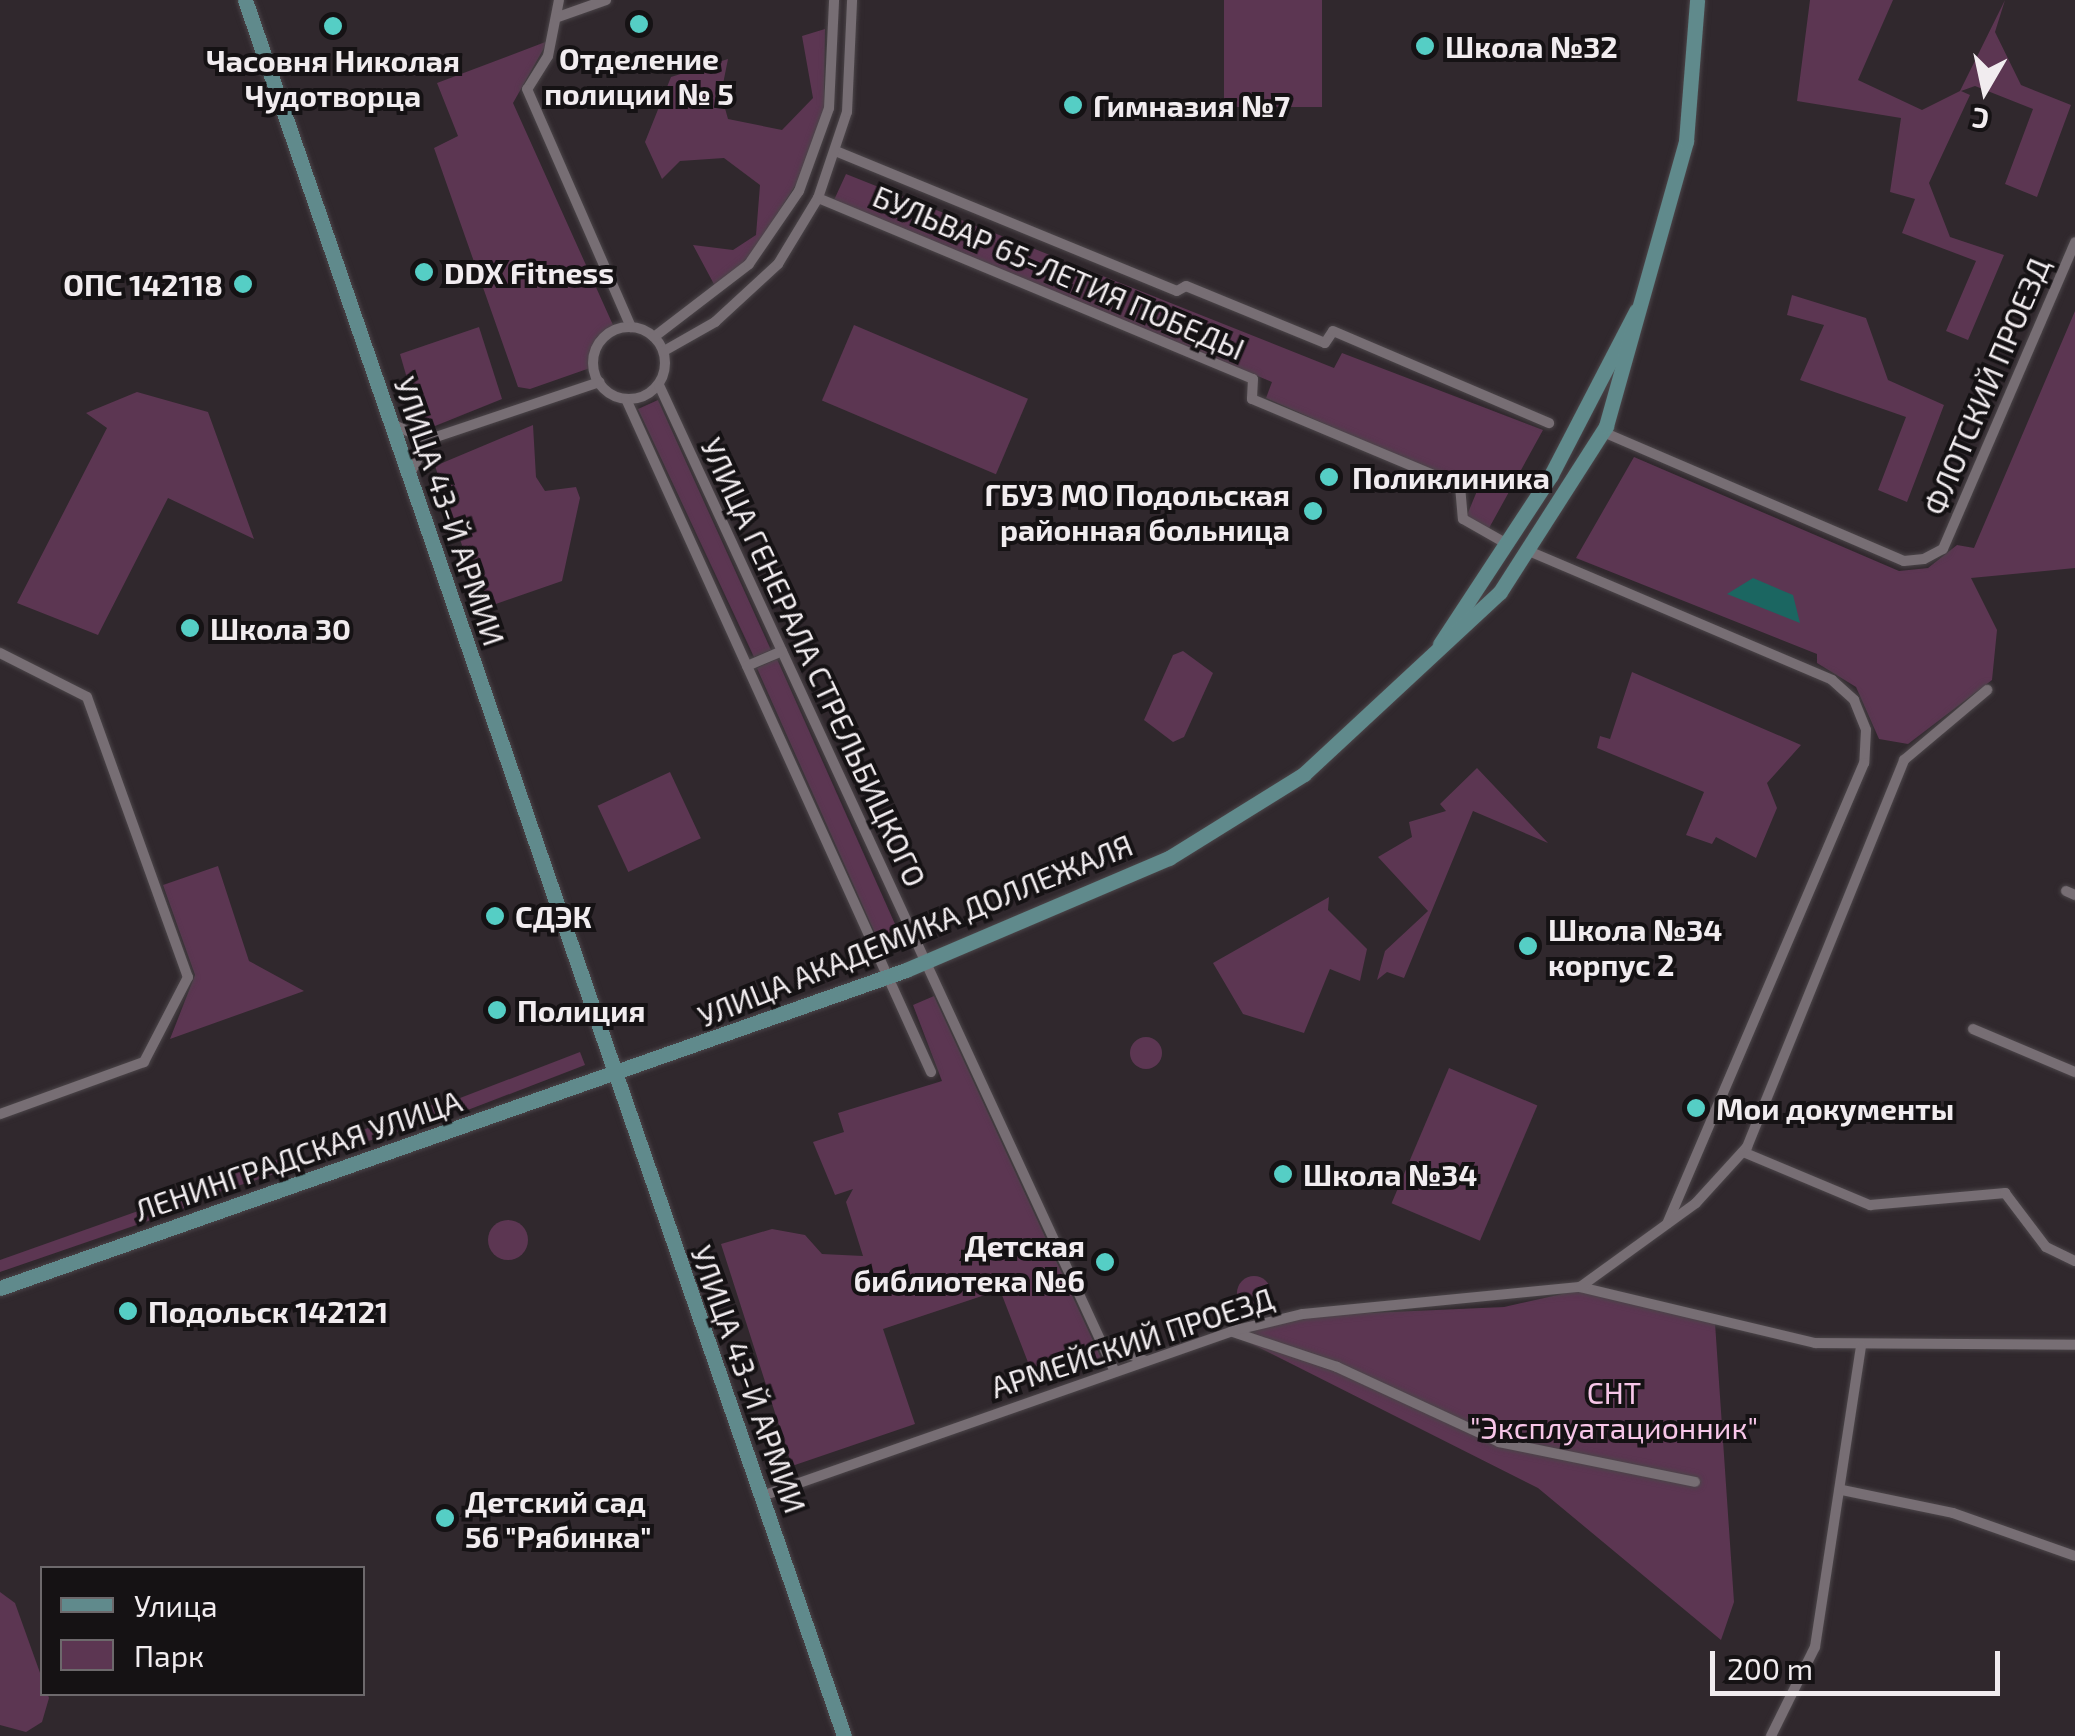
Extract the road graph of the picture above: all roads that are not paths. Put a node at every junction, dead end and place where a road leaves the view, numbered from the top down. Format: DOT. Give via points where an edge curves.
graph roads {
  1 [pos="245,0"];
  2 [pos="559,0"];
  3 [pos="606,0"];
  4 [pos="834,0"];
  5 [pos="852,0"];
  6 [pos="1697,0"];
  7 [pos="558,18"];
  8 [pos="829,108"];
  9 [pos="848,112"];
  10 [pos="838,152"];
  11 [pos="818,198"];
  12 [pos="779,224"];
  13 [pos="798,234"];
  14 [pos="2075,242"];
  15 [pos="1650,286"];
  16 [pos="631,326"];
  17 [pos="654,337"];
  18 [pos="664,351"];
  19 [pos="1600,379"];
  20 [pos="598,382"];
  21 [pos="658,384"];
  22 [pos="1621,395"];
  23 [pos="626,399"];
  24 [pos="390,422"];
  25 [pos="1549,423"];
  26 [pos="1603,432"];
  27 [pos="427,440"];
  28 [pos="409,477"];
  29 [pos="1508,544"];
  30 [pos="1531,552"];
  31 [pos="1483,581"];
  32 [pos="1500,592"];
  33 [pos="782,652"];
  34 [pos="0,653"];
  35 [pos="747,666"];
  36 [pos="1417,675"];
  37 [pos="1988,690"];
  38 [pos="925,962"];
  39 [pos="888,977"];
  40 [pos="1972,1029"];
  41 [pos="603,1040"];
  42 [pos="931,1072"];
  43 [pos="2075,1072"];
  44 [pos="615,1076"];
  45 [pos="588,1086"];
  46 [pos="0,1114"];
  47 [pos="1743,1152"];
  48 [pos="1666,1226"];
  49 [pos="2075,1261"];
  50 [pos="1580,1287"];
  51 [pos="0,1288"];
  52 [pos="1232,1331"];
  53 [pos="1101,1342"];
  54 [pos="2075,1345"];
  55 [pos="1860,1347"];
  56 [pos="1146,1361"];
  57 [pos="1115,1372"];
  58 [pos="1695,1482"];
  59 [pos="1842,1490"];
  60 [pos="762,1496"];
  61 [pos="2075,1556"];
  62 [pos="844,1736"];
  63 [pos="1771,1736"];
  1 -- 24 [label="main road, УЛИЦА 43-Й АРМИИ"];
  2 -- 7 [label="street"];
  3 -- 7 [label="street"];
  4 -- 8 [label="street"];
  5 -- 9 [label="street"];
  6 -- 15 [label="main road, УЛИЦА АКАДЕМИКА ДОЛЛЕЖАЛЯ" via="1686,141"];
  7 -- 16 [label="street" via="527,89"];
  8 -- 9 [label="street"];
  8 -- 12 [label="street"];
  9 -- 10 [label="street"];
  10 -- 11 [label="street"];
  10 -- 25 [label="street, БУЛЬВАР 65-ЛЕТИЯ ПОБЕДЫ" via="1177,291 1186,286 1325,344 1334,331"];
  11 -- 13 [label="street"];
  11 -- 29 [label="street, БУЛЬВАР 65-ЛЕТИЯ ПОБЕДЫ" via="1253,379 1252,399 1460,486 1464,519"];
  12 -- 13 [label="street"];
  12 -- 17 [label="street" via="727,284"];
  13 -- 18 [label="street" via="715,322"];
  14 -- 26 [label="street, ФЛОТСКИЙ ПРОЕЗД" via="1943,549 1904,560"];
  15 -- 19 [label="main road, УЛИЦА АКАДЕМИКА ДОЛЛЕЖАЛЯ"];
  15 -- 22 [label="main road, УЛИЦА АКАДЕМИКА ДОЛЛЕЖАЛЯ"];
  16 -- 17 [label="street"];
  16 -- 20 [label="street" via="595,350"];
  17 -- 18 [label="street"];
  18 -- 21 [label="street"];
  19 -- 22 [label="main road"];
  19 -- 29 [label="main road, УЛИЦА АКАДЕМИКА ДОЛЛЕЖАЛЯ"];
  20 -- 23 [label="street"];
  20 -- 27 [label="street"];
  21 -- 23 [label="street"];
  21 -- 33 [label="street, УЛИЦА ГЕНЕРАЛА СТРЕЛЬБИЦКОГО"];
  22 -- 26 [label="main road, УЛИЦА АКАДЕМИКА ДОЛЛЕЖАЛЯ"];
  23 -- 35 [label="street, УЛИЦА ГЕНЕРАЛА СТРЕЛЬБИЦКОГО"];
  24 -- 27 [label="street"];
  24 -- 28 [label="main road, УЛИЦА 43-Й АРМИИ"];
  26 -- 30 [label="main road, УЛИЦА АКАДЕМИКА ДОЛЛЕЖАЛЯ"];
  27 -- 28 [label="street"];
  28 -- 41 [label="main road, УЛИЦА 43-Й АРМИИ"];
  29 -- 31 [label="main road, УЛИЦА АКАДЕМИКА ДОЛЛЕЖАЛЯ"];
  30 -- 32 [label="main road, УЛИЦА АКАДЕМИКА ДОЛЛЕЖАЛЯ"];
  30 -- 48 [label="street" via="1832,680 1866,730 1864,764"];
  31 -- 32 [label="main road"];
  31 -- 36 [label="main road, УЛИЦА АКАДЕМИКА ДОЛЛЕЖАЛЯ"];
  32 -- 36 [label="main road, УЛИЦА АКАДЕМИКА ДОЛЛЕЖАЛЯ"];
  33 -- 35 [label="street"];
  33 -- 38 [label="street, УЛИЦА ГЕНЕРАЛА СТРЕЛЬБИЦКОГО"];
  34 -- 46 [label="street" via="87,697 188,977 144,1062"];
  35 -- 39 [label="street, УЛИЦА ГЕНЕРАЛА СТРЕЛЬБИЦКОГО"];
  36 -- 38 [label="main road, УЛИЦА АКАДЕМИКА ДОЛЛЕЖАЛЯ" via="1304,774 1222,830"];
  37 -- 47 [label="street" via="1904,760"];
  38 -- 39 [label="main road, УЛИЦА АКАДЕМИКА ДОЛЛЕЖАЛЯ"];
  38 -- 53 [label="street, УЛИЦА ГЕНЕРАЛА СТРЕЛЬБИЦКОГО"];
  39 -- 42 [label="street, УЛИЦА ГЕНЕРАЛА СТРЕЛЬБИЦКОГО"];
  39 -- 44 [label="main road, УЛИЦА АКАДЕМИКА ДОЛЛЕЖАЛЯ"];
  40 -- 43 [label="street"];
  41 -- 44 [label="main road, УЛИЦА 43-Й АРМИИ"];
  41 -- 45 [label="main road"];
  44 -- 45 [label="main road, ЛЕНИНГРАДСКАЯ УЛИЦА"];
  44 -- 60 [label="main road, УЛИЦА 43-Й АРМИИ"];
  45 -- 51 [label="main road, ЛЕНИНГРАДСКАЯ УЛИЦА"];
  47 -- 48 [label="street, АРМЕЙСКИЙ ПРОЕЗД"];
  47 -- 49 [label="street" via="1870,1205 2005,1193 2046,1246"];
  48 -- 50 [label="street, АРМЕЙСКИЙ ПРОЕЗД"];
  50 -- 52 [label="street, АРМЕЙСКИЙ ПРОЕЗД" via="1303,1314"];
  50 -- 55 [label="street"];
  52 -- 56 [label="street, АРМЕЙСКИЙ ПРОЕЗД"];
  52 -- 58 [label="street" via="1337,1367 1499,1442"];
  53 -- 56 [label="street"];
  53 -- 57 [label="street, УЛИЦА ГЕНЕРАЛА СТРЕЛЬБИЦКОГО"];
  54 -- 55 [label="street"];
  55 -- 59 [label="street"];
  56 -- 57 [label="street, АРМЕЙСКИЙ ПРОЕЗД"];
  57 -- 60 [label="street, АРМЕЙСКИЙ ПРОЕЗД"];
  59 -- 61 [label="street" via="1952,1512"];
  59 -- 63 [label="street" via="1814,1647"];
  60 -- 62 [label="main road, УЛИЦА 43-Й АРМИИ"];
}
